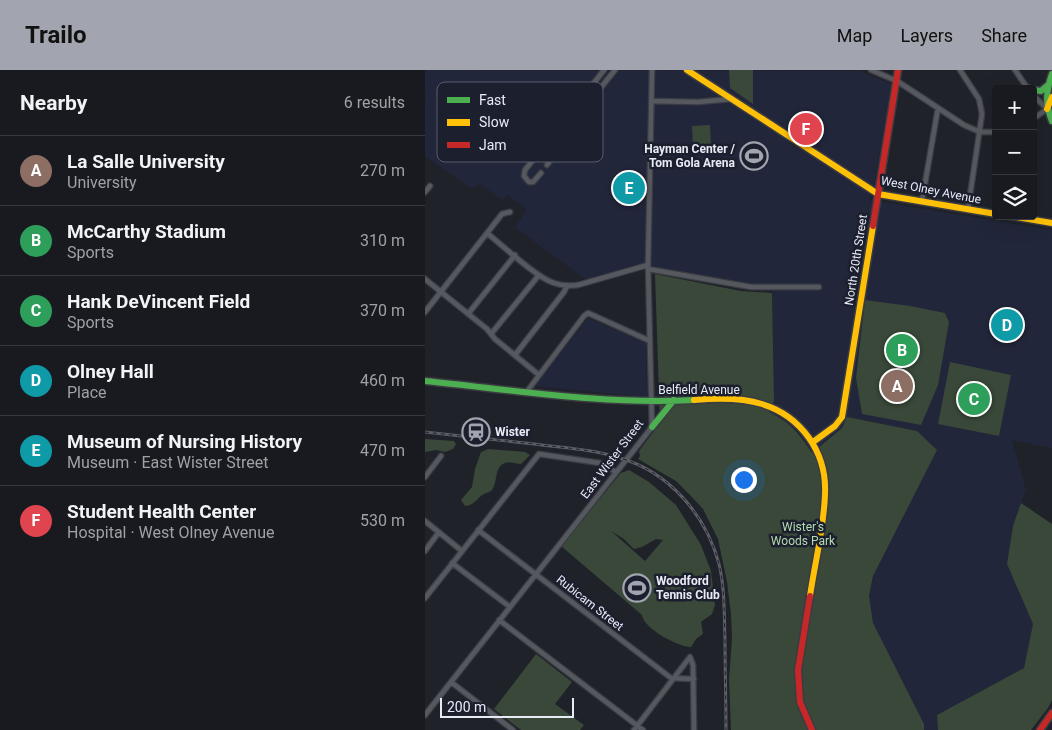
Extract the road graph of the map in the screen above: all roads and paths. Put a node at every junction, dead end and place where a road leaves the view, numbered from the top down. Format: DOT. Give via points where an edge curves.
graph roads {
  1 [pos="604,70"];
  2 [pos="615,70"];
  3 [pos="652,70"];
  4 [pos="687,70"];
  5 [pos="871,70"];
  6 [pos="898,70"];
  7 [pos="960,70"];
  8 [pos="1015,70"];
  9 [pos="1052,74"];
  10 [pos="897,81"];
  11 [pos="595,82"];
  12 [pos="1048,84"];
  13 [pos="603,85"];
  14 [pos="1025,85"];
  15 [pos="1037,90"];
  16 [pos="1052,97"];
  17 [pos="731,99"];
  18 [pos="1037,99"];
  19 [pos="651,101"];
  20 [pos="938,108"];
  21 [pos="1047,109"];
  22 [pos="1037,116"];
  23 [pos="1052,120"];
  24 [pos="980,132"];
  25 [pos="992,132"];
  26 [pos="532,162"];
  27 [pos="541,173"];
  28 [pos="430,186"];
  29 [pos="425,192"];
  30 [pos="878,194"];
  31 [pos="922,201"];
  32 [pos="967,209"];
  33 [pos="510,212"];
  34 [pos="992,213"];
  35 [pos="1035,220"];
  36 [pos="1052,223"];
  37 [pos="487,233"];
  38 [pos="515,255"];
  39 [pos="648,267"];
  40 [pos="539,275"];
  41 [pos="425,279"];
  42 [pos="567,286"];
  43 [pos="819,287"];
  44 [pos="441,292"];
  45 [pos="425,312"];
  46 [pos="468,314"];
  47 [pos="491,334"];
  48 [pos="650,340"];
  49 [pos="515,355"];
  50 [pos="539,374"];
  51 [pos="425,381"];
  52 [pos="528,390"];
  53 [pos="674,400"];
  54 [pos="652,401"];
  55 [pos="651,428"];
  56 [pos="813,442"];
  57 [pos="441,456"];
  58 [pos="616,472"];
  59 [pos="425,477"];
  60 [pos="425,521"];
  61 [pos="478,530"];
  62 [pos="439,532"];
  63 [pos="425,551"];
  64 [pos="462,551"];
  65 [pos="452,563"];
  66 [pos="536,574"];
  67 [pos="425,598"];
  68 [pos="510,607"];
  69 [pos="499,620"];
  70 [pos="673,679"];
  71 [pos="693,679"];
  72 [pos="451,682"];
  73 [pos="1052,713"];
  74 [pos="425,714"];
  75 [pos="635,728"];
  76 [pos="513,730"];
  77 [pos="643,730"];
  78 [pos="694,730"];
  79 [pos="812,730"];
  80 [pos="1040,730"];
  1 -- 11 [label="street"];
  2 -- 13 [label="street"];
  3 -- 19 [label="street, East Wister Street"];
  4 -- 17 [label="street, West Olney Avenue"];
  5 -- 10 [label="street"];
  6 -- 10 [label="street, North 20th Street"];
  7 -- 24 [label="street" via="979,99"];
  8 -- 14 [label="street"];
  9 -- 12 [label="street"];
  10 -- 20 [label="street"];
  10 -- 30 [label="street, North 20th Street"];
  12 -- 15 [label="street"];
  12 -- 21 [label="street" via="1045,96"];
  16 -- 21 [label="street"];
  17 -- 19 [label="street"];
  17 -- 30 [label="street, West Olney Avenue"];
  18 -- 21 [label="street"];
  19 -- 39 [label="street, East Wister Street"];
  20 -- 24 [label="street" via="964,126"];
  20 -- 31 [label="street"];
  21 -- 22 [label="street"];
  21 -- 23 [label="street"];
  24 -- 25 [label="street"];
  24 -- 32 [label="street"];
  26 -- 27 [label="street" via="524,176 529,182"];
  28 -- 29 [label="street"];
  30 -- 31 [label="street, West Olney Avenue"];
  30 -- 56 [label="street, North 20th Street" via="841,417 835,426"];
  31 -- 32 [label="street, West Olney Avenue"];
  32 -- 34 [label="street, West Olney Avenue"];
  33 -- 37 [label="street" via="502,214"];
  35 -- 36 [label="street"];
  37 -- 38 [label="street"];
  37 -- 44 [label="street"];
  38 -- 40 [label="street"];
  38 -- 46 [label="street"];
  39 -- 42 [label="street"];
  39 -- 43 [label="street" via="751,287"];
  39 -- 48 [label="street, East Wister Street"];
  40 -- 42 [label="street"];
  40 -- 47 [label="street"];
  41 -- 44 [label="street"];
  42 -- 49 [label="street"];
  44 -- 45 [label="street"];
  44 -- 46 [label="street"];
  46 -- 47 [label="street"];
  47 -- 49 [label="street"];
  48 -- 50 [label="street" via="588,313"];
  48 -- 54 [label="street, East Wister Street"];
  49 -- 50 [label="street"];
  50 -- 52 [label="street"];
  51 -- 52 [label="street, Belfield Avenue"];
  52 -- 54 [label="street, Belfield Avenue"];
  53 -- 54 [label="street, Belfield Avenue"];
  53 -- 55 [label="street"];
  53 -- 56 [label="street, Belfield Avenue" via="731,400 765,405 796,422"];
  54 -- 55 [label="street, East Wister Street"];
  55 -- 58 [label="street, East Wister Street"];
  56 -- 79 [label="street, Belfield Avenue" via="823,465 827,493 797,677 800,702"];
  57 -- 59 [label="street"];
  58 -- 61 [label="street" via="597,462 539,454"];
  58 -- 66 [label="street, East Wister Street"];
  60 -- 62 [label="street"];
  61 -- 64 [label="street"];
  61 -- 66 [label="street, Rubicam Street"];
  62 -- 63 [label="street"];
  62 -- 64 [label="street"];
  64 -- 65 [label="street"];
  65 -- 67 [label="street"];
  65 -- 68 [label="street"];
  66 -- 68 [label="street, East Wister Street"];
  66 -- 70 [label="street, Rubicam Street"];
  68 -- 69 [label="street, East Wister Street"];
  69 -- 72 [label="street, East Wister Street"];
  69 -- 75 [label="street"];
  70 -- 71 [label="street"];
  70 -- 71 [label="street" via="690,658"];
  70 -- 75 [label="street"];
  71 -- 78 [label="street"];
  72 -- 74 [label="street, East Wister Street"];
  72 -- 76 [label="street"];
  73 -- 80 [label="street"];
  75 -- 77 [label="street"];
}
